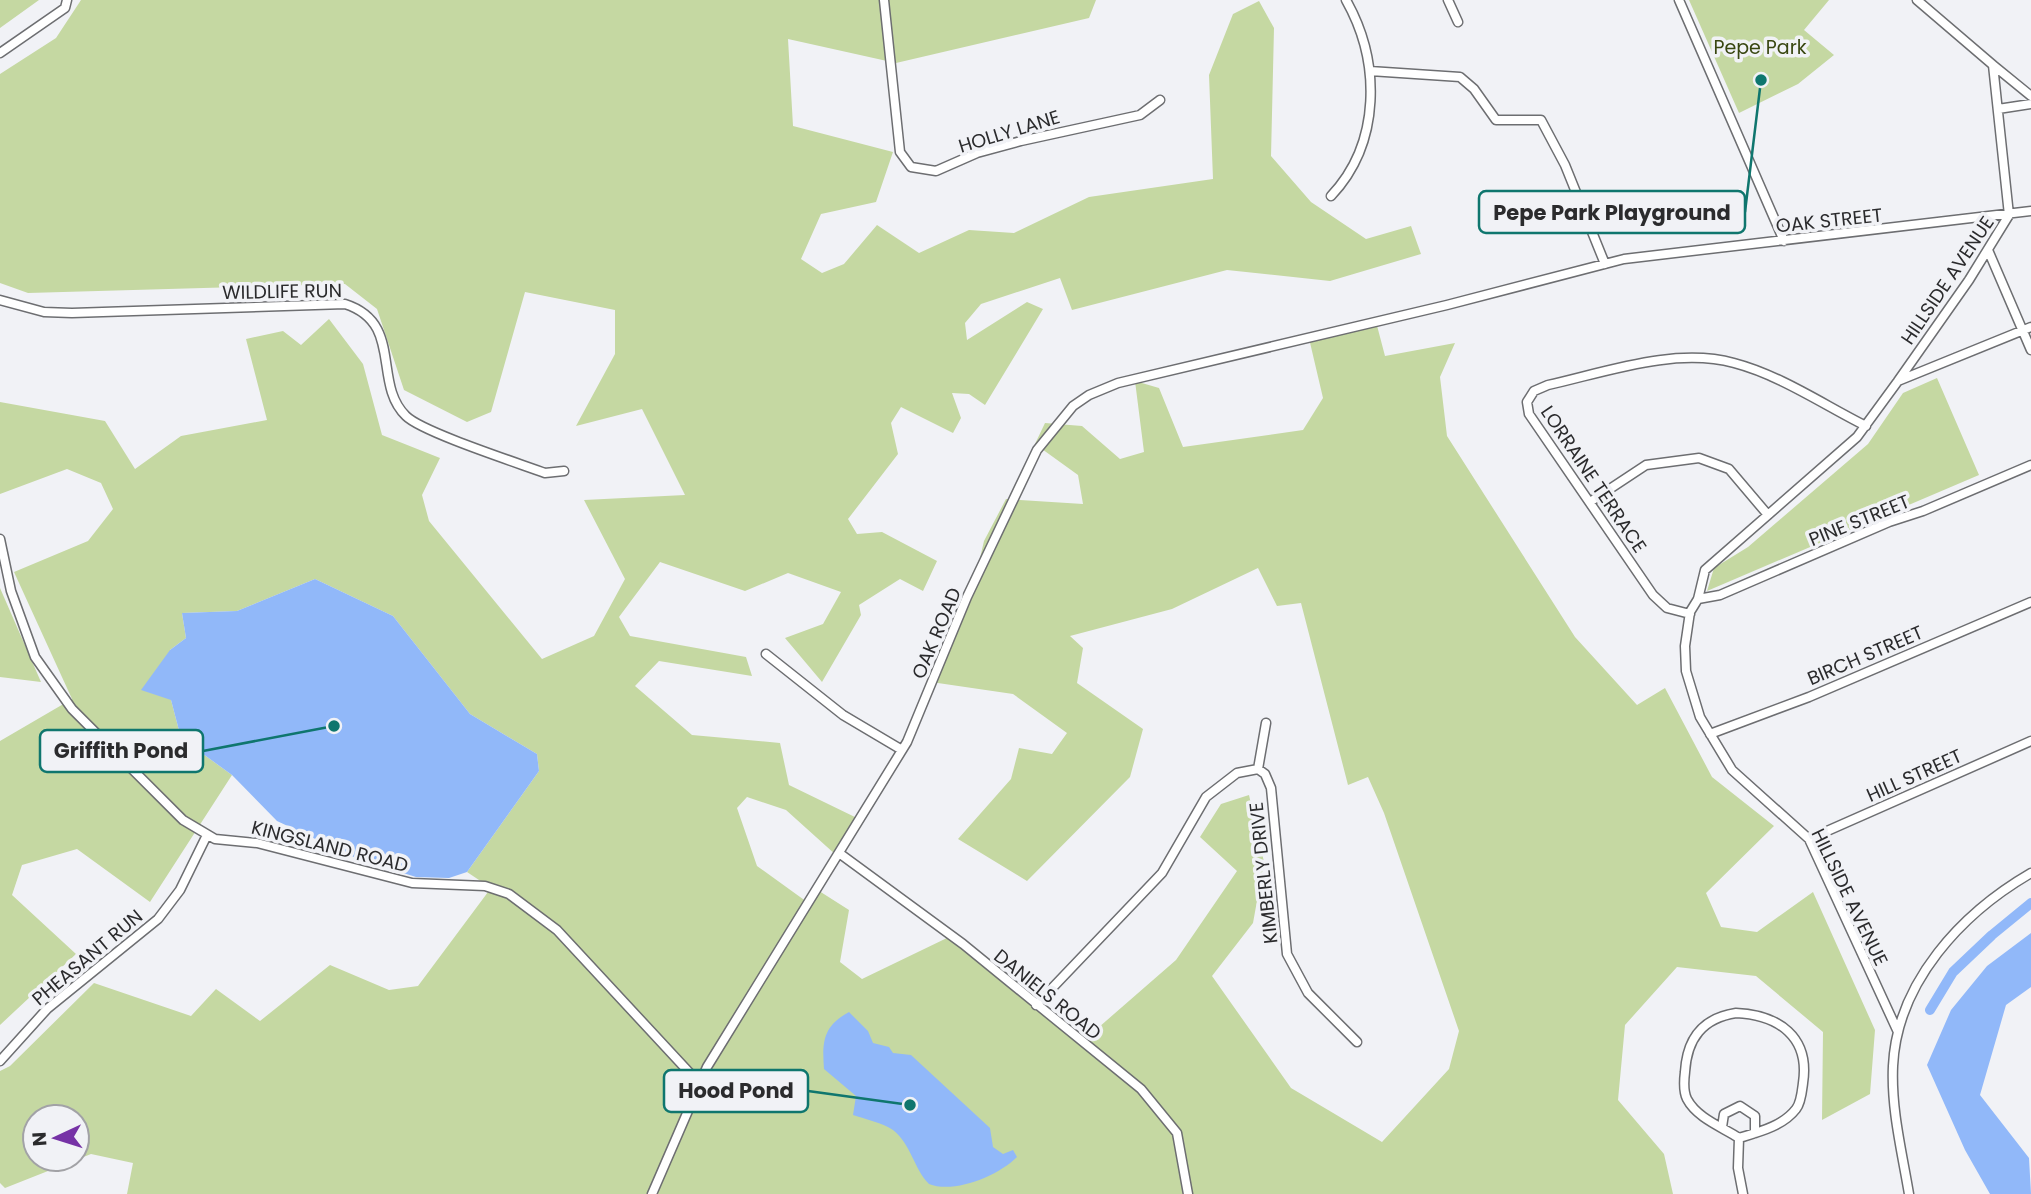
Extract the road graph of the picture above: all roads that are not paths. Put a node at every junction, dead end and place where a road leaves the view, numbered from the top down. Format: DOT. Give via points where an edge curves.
graph roads {
  1 [pos="67,0"];
  2 [pos="884,0"];
  3 [pos="1346,0"];
  4 [pos="1448,0"];
  5 [pos="1679,0"];
  6 [pos="1917,0"];
  7 [pos="1458,22"];
  8 [pos="0,53"];
  9 [pos="1993,65"];
  10 [pos="1370,71"];
  11 [pos="2031,96"];
  12 [pos="1160,100"];
  13 [pos="2031,104"];
  14 [pos="1998,108"];
  15 [pos="1331,196"];
  16 [pos="2031,211"];
  17 [pos="2009,214"];
  18 [pos="1784,240"];
  19 [pos="1988,250"];
  20 [pos="1605,264"];
  21 [pos="0,300"];
  22 [pos="1426,310"];
  23 [pos="2027,329"];
  24 [pos="2031,350"];
  25 [pos="1898,381"];
  26 [pos="1866,426"];
  27 [pos="2031,466"];
  28 [pos="564,471"];
  29 [pos="1590,502"];
  30 [pos="1768,515"];
  31 [pos="0,538"];
  32 [pos="1698,599"];
  33 [pos="2031,602"];
  34 [pos="1690,614"];
  35 [pos="766,654"];
  36 [pos="1266,723"];
  37 [pos="1710,734"];
  38 [pos="2031,741"];
  39 [pos="902,750"];
  40 [pos="1258,768"];
  41 [pos="207,835"];
  42 [pos="1809,839"];
  43 [pos="839,853"];
  44 [pos="2031,873"];
  45 [pos="1036,1005"];
  46 [pos="1898,1032"];
  47 [pos="1357,1042"];
  48 [pos="0,1061"];
  49 [pos="699,1083"];
  50 [pos="1722,1128"];
  51 [pos="1755,1133"];
  52 [pos="1739,1138"];
  53 [pos="652,1194"];
  54 [pos="1188,1194"];
  55 [pos="1743,1194"];
  56 [pos="1909,1194"];
  1 -- 8 [label="street" via="65,8"];
  2 -- 12 [label="street, HOLLY LANE" via="898,146 904,161 917,170 936,171 976,153 1140,115"];
  3 -- 10 [label="street" via="1363,36"];
  4 -- 7 [label="street"];
  5 -- 18 [label="street"];
  6 -- 9 [label="street"];
  9 -- 11 [label="street"];
  9 -- 14 [label="street, HILLSIDE AVENUE"];
  10 -- 15 [label="street" via="1369,112 1359,155 1349,178"];
  10 -- 20 [label="street" via="1453,75 1470,84 1496,120 1541,120 1565,165"];
  13 -- 14 [label="street"];
  14 -- 17 [label="street, HILLSIDE AVENUE"];
  16 -- 17 [label="street, OAK STREET"];
  17 -- 18 [label="street, OAK STREET"];
  17 -- 19 [label="street, HILLSIDE AVENUE"];
  18 -- 20 [label="street, OAK STREET"];
  19 -- 23 [label="street"];
  19 -- 25 [label="street, HILLSIDE AVENUE"];
  20 -- 22 [label="street, OAK STREET"];
  21 -- 28 [label="street, WILDLIFE RUN" via="44,312 72,313 345,304 367,316 379,330 395,398 409,419 545,473"];
  22 -- 39 [label="street, OAK ROAD" via="1118,383 1073,406 1037,450 967,597"];
  23 -- 24 [label="street"];
  23 -- 25 [label="street"];
  25 -- 26 [label="street, HILLSIDE AVENUE"];
  26 -- 29 [label="street, LORRAINE TERRACE" via="1750,368 1713,359 1649,363 1539,388 1527,402 1529,414"];
  26 -- 30 [label="street, HILLSIDE AVENUE"];
  27 -- 32 [label="street, PINE STREET" via="1720,595"];
  29 -- 30 [label="street" via="1646,465 1699,458 1729,469"];
  29 -- 34 [label="street, LORRAINE TERRACE" via="1662,604"];
  30 -- 32 [label="street, HILLSIDE AVENUE" via="1705,570"];
  31 -- 41 [label="street, KINGSLAND ROAD" via="23,631 52,684 183,820"];
  32 -- 34 [label="street, HILLSIDE AVENUE"];
  33 -- 37 [label="street, BIRCH STREET"];
  34 -- 37 [label="street, HILLSIDE AVENUE" via="1686,671 1692,698"];
  35 -- 39 [label="street" via="844,716"];
  36 -- 40 [label="street"];
  37 -- 42 [label="street, HILLSIDE AVENUE" via="1732,770"];
  38 -- 42 [label="street, HILL STREET"];
  39 -- 43 [label="street, OAK ROAD"];
  40 -- 45 [label="street" via="1237,773 1206,797 1162,873"];
  40 -- 47 [label="street, KIMBERLY DRIVE" via="1271,788 1287,954 1308,993"];
  41 -- 48 [label="street, PHEASANT RUN" via="180,890 158,919 47,1009"];
  41 -- 49 [label="street, KINGSLAND ROAD" via="257,843 402,881 485,886 509,894 558,930"];
  42 -- 46 [label="street, HILLSIDE AVENUE"];
  43 -- 45 [label="street, DANIELS ROAD"];
  43 -- 49 [label="street, OAK ROAD"];
  44 -- 46 [label="street" via="1949,937 1914,991"];
  45 -- 54 [label="street, DANIELS ROAD" via="1141,1088 1158,1107 1179,1139"];
  46 -- 56 [label="street" via="1893,1087"];
  49 -- 53 [label="street, OAK ROAD"];
  50 -- 51 [label="street" via="1724,1114 1740,1106 1755,1116"];
  50 -- 51 [label="street" via="1686,1098 1687,1053 1693,1036 1718,1015 1756,1014 1775,1020 1787,1031 1805,1064 1798,1108 1781,1122"];
  50 -- 52 [label="street"];
  51 -- 52 [label="street"];
  52 -- 55 [label="street"];
}
